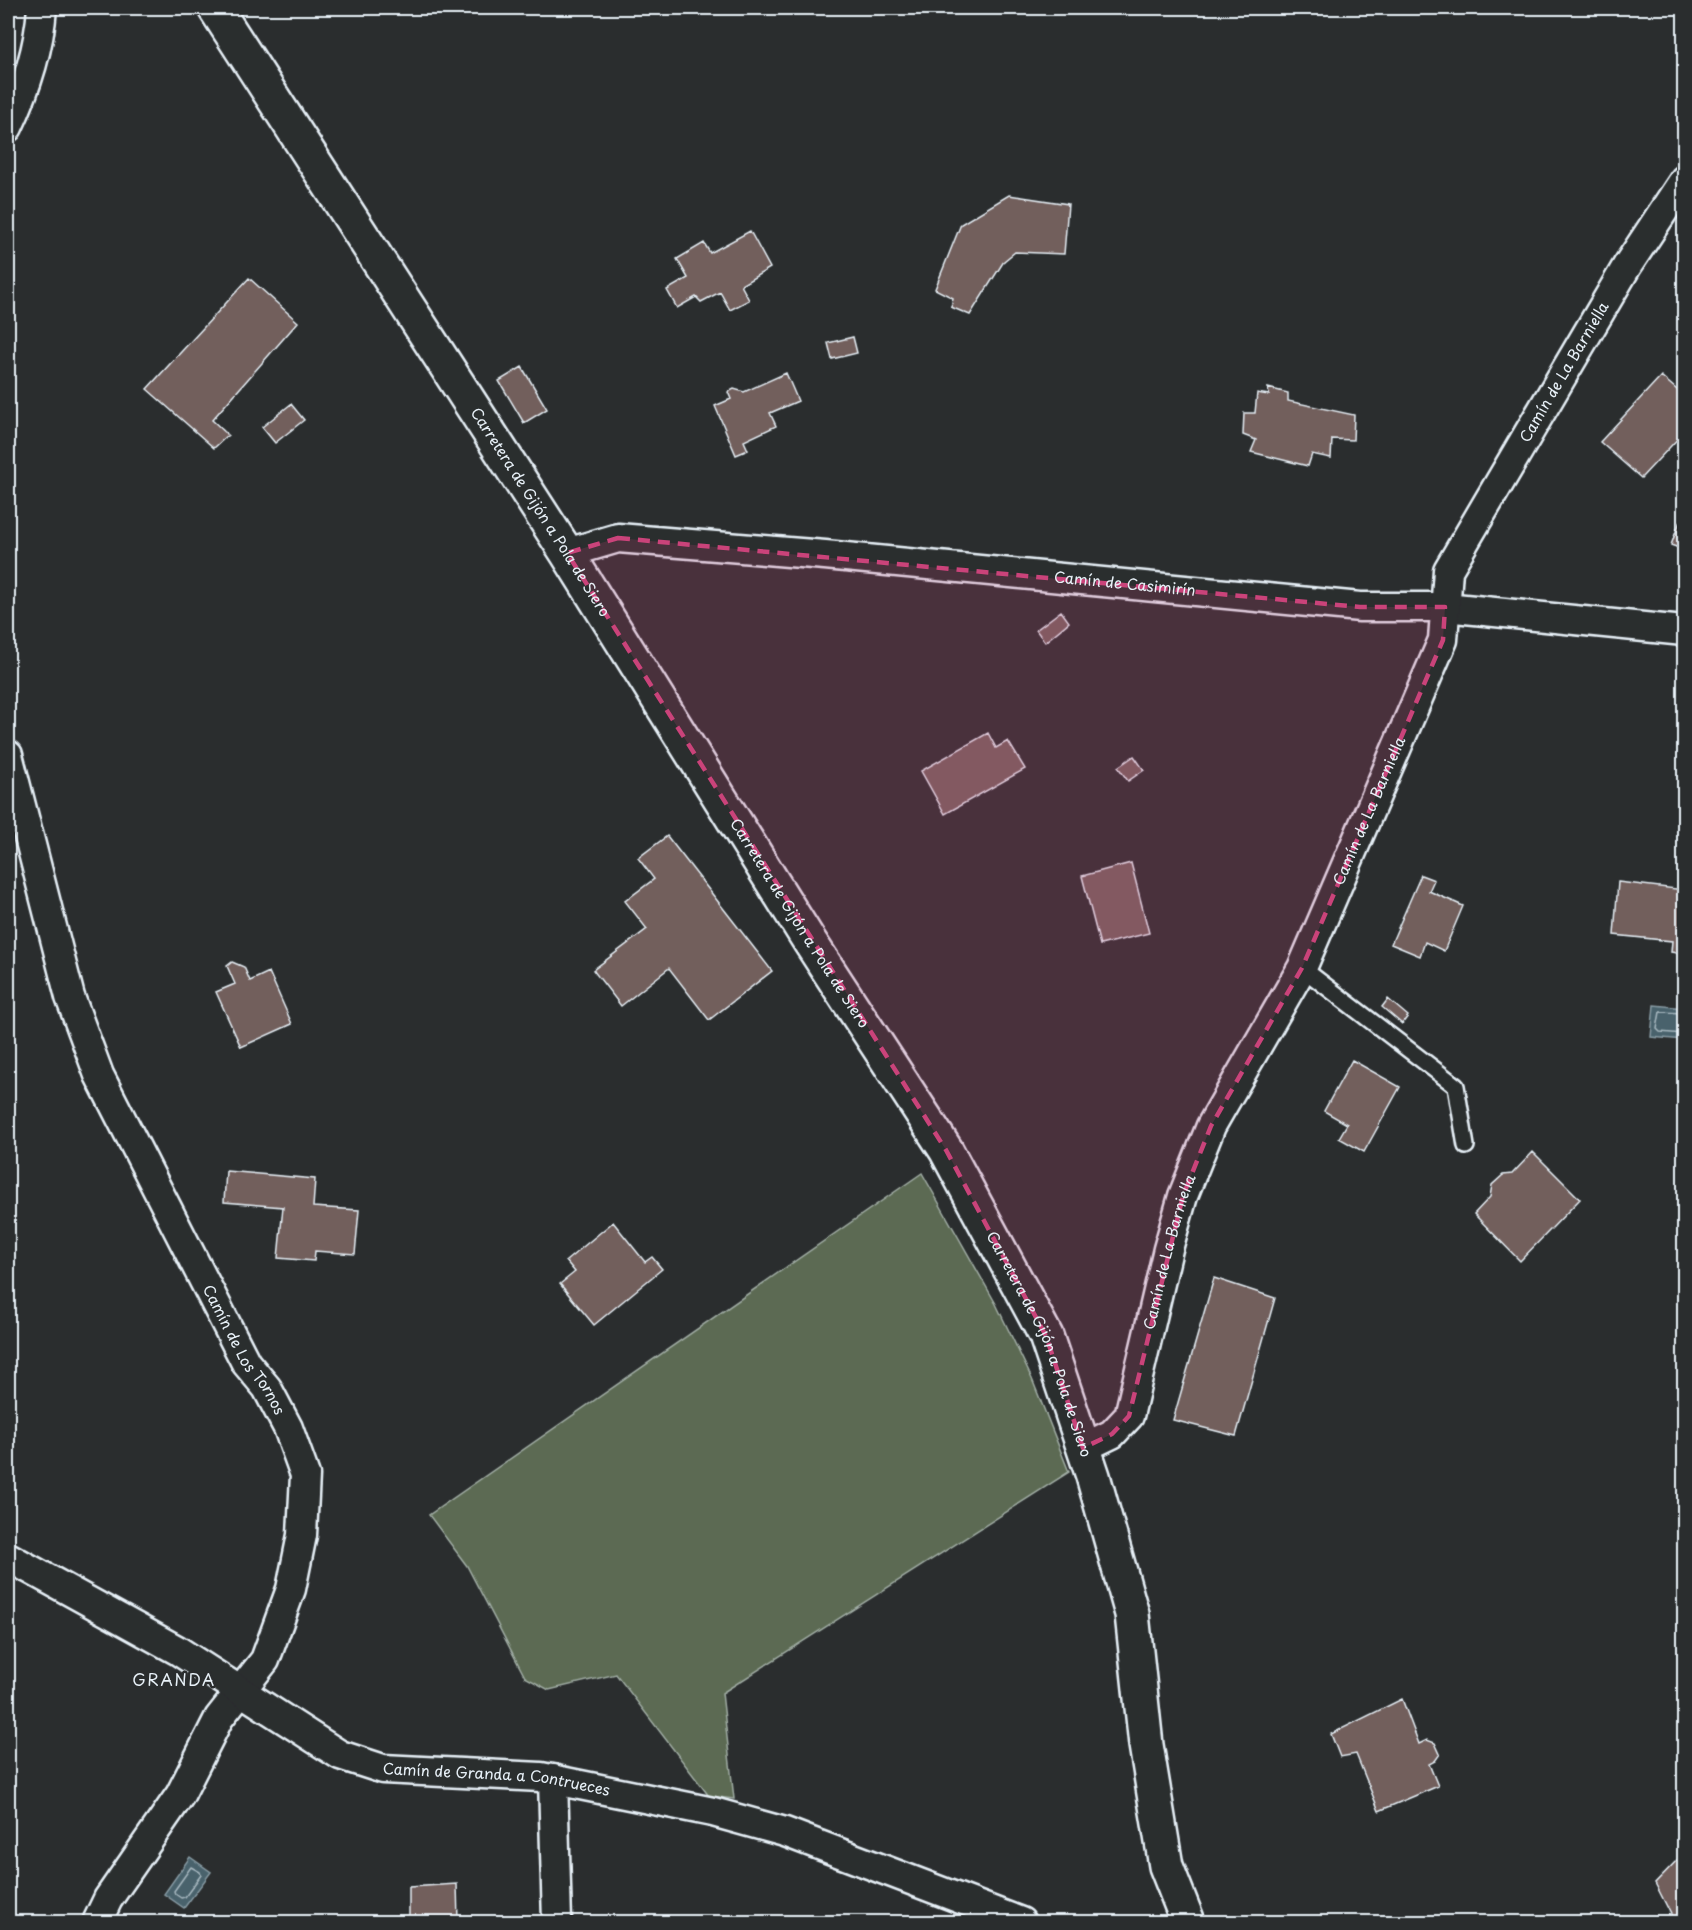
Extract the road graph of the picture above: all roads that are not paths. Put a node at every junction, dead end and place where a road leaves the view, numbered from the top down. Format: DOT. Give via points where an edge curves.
graph roads {
  1 [pos="42,8"];
  2 [pos="215,8"];
  3 [pos="8,127"];
  4 [pos="1684,180"];
  5 [pos="567,553"];
  6 [pos="1445,607"];
  7 [pos="1684,631"];
  8 [pos="8,754"];
  9 [pos="1302,968"];
  10 [pos="1466,1146"];
  11 [pos="1083,1448"];
  12 [pos="8,1557"];
  13 [pos="241,1691"];
  14 [pos="553,1779"];
  15 [pos="98,1923"];
  16 [pos="557,1923"];
  17 [pos="1021,1923"];
  18 [pos="1188,1923"];
  1 -- 3 [label="street" via="40,36 26,85"];
  2 -- 5 [label="street, Carretera de Gijón a Pola de Siero"];
  4 -- 6 [label="street, Camín de La Barniella" via="1627,266 1448,570"];
  5 -- 6 [label="street, Camín de Casimirín" via="618,538 1360,607"];
  5 -- 11 [label="street, Carretera de Gijón a Pola de Siero" via="810,942 946,1150 1046,1336"];
  6 -- 7 [label="street, Camín de Casimirín"];
  6 -- 9 [label="street, Camín de La Barniella" via="1443,640"];
  8 -- 13 [label="street, Camín de Los Tornos" via="70,997 99,1075 246,1363 267,1388 283,1418 305,1475 302,1535 291,1589 265,1660"];
  9 -- 10 [label="lane" via="1456,1086"];
  9 -- 11 [label="street, Camín de La Barniella" via="1211,1126 1183,1196 1129,1416 1112,1434"];
  11 -- 18 [label="street, Carretera de Gijón a Pola de Siero" via="1132,1614 1146,1745 1166,1866"];
  12 -- 13 [label="street, Camín de Granda a Contrueces" via="177,1650"];
  13 -- 14 [label="street, Camín de Granda a Contrueces" via="340,1755 383,1769"];
  13 -- 15 [label="street, Camín de Los Tornos" via="219,1718 180,1795 108,1899"];
  14 -- 16 [label="street"];
  14 -- 17 [label="street, Camín de Granda a Contrueces" via="713,1812 785,1832"];
}
